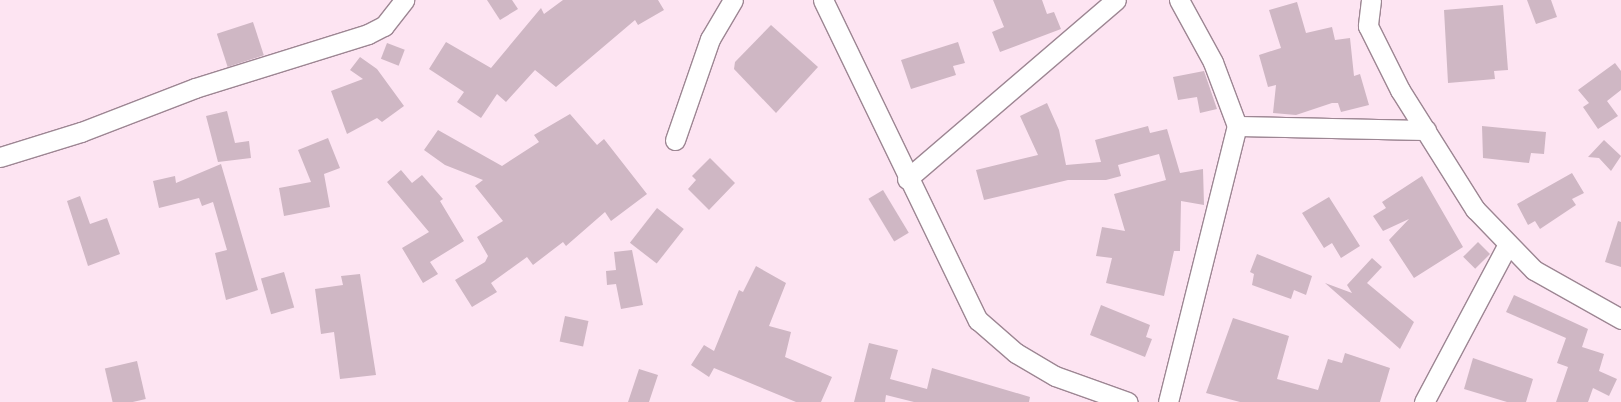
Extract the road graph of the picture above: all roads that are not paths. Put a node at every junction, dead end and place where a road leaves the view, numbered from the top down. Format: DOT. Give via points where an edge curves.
graph roads {
  1 [pos="404,0"];
  2 [pos="733,0"];
  3 [pos="823,0"];
  4 [pos="1116,0"];
  5 [pos="1179,0"];
  6 [pos="1371,0"];
  7 [pos="1236,126"];
  8 [pos="1426,130"];
  9 [pos="675,140"];
  10 [pos="0,157"];
  11 [pos="907,178"];
  12 [pos="1508,244"];
  13 [pos="1621,319"];
  14 [pos="1128,402"];
  15 [pos="1168,402"];
  16 [pos="1424,402"];
  1 -- 10 [label="street" via="384,26 368,34 195,88 80,132"];
  2 -- 9 [label="street" via="710,39"];
  3 -- 11 [label="street"];
  4 -- 11 [label="street"];
  5 -- 7 [label="street" via="1213,62"];
  6 -- 8 [label="street" via="1368,26"];
  7 -- 8 [label="street"];
  7 -- 15 [label="street"];
  8 -- 12 [label="street" via="1474,209"];
  11 -- 14 [label="street" via="978,320 1016,353 1055,376"];
  12 -- 13 [label="street" via="1534,270"];
  12 -- 16 [label="street"];
}
